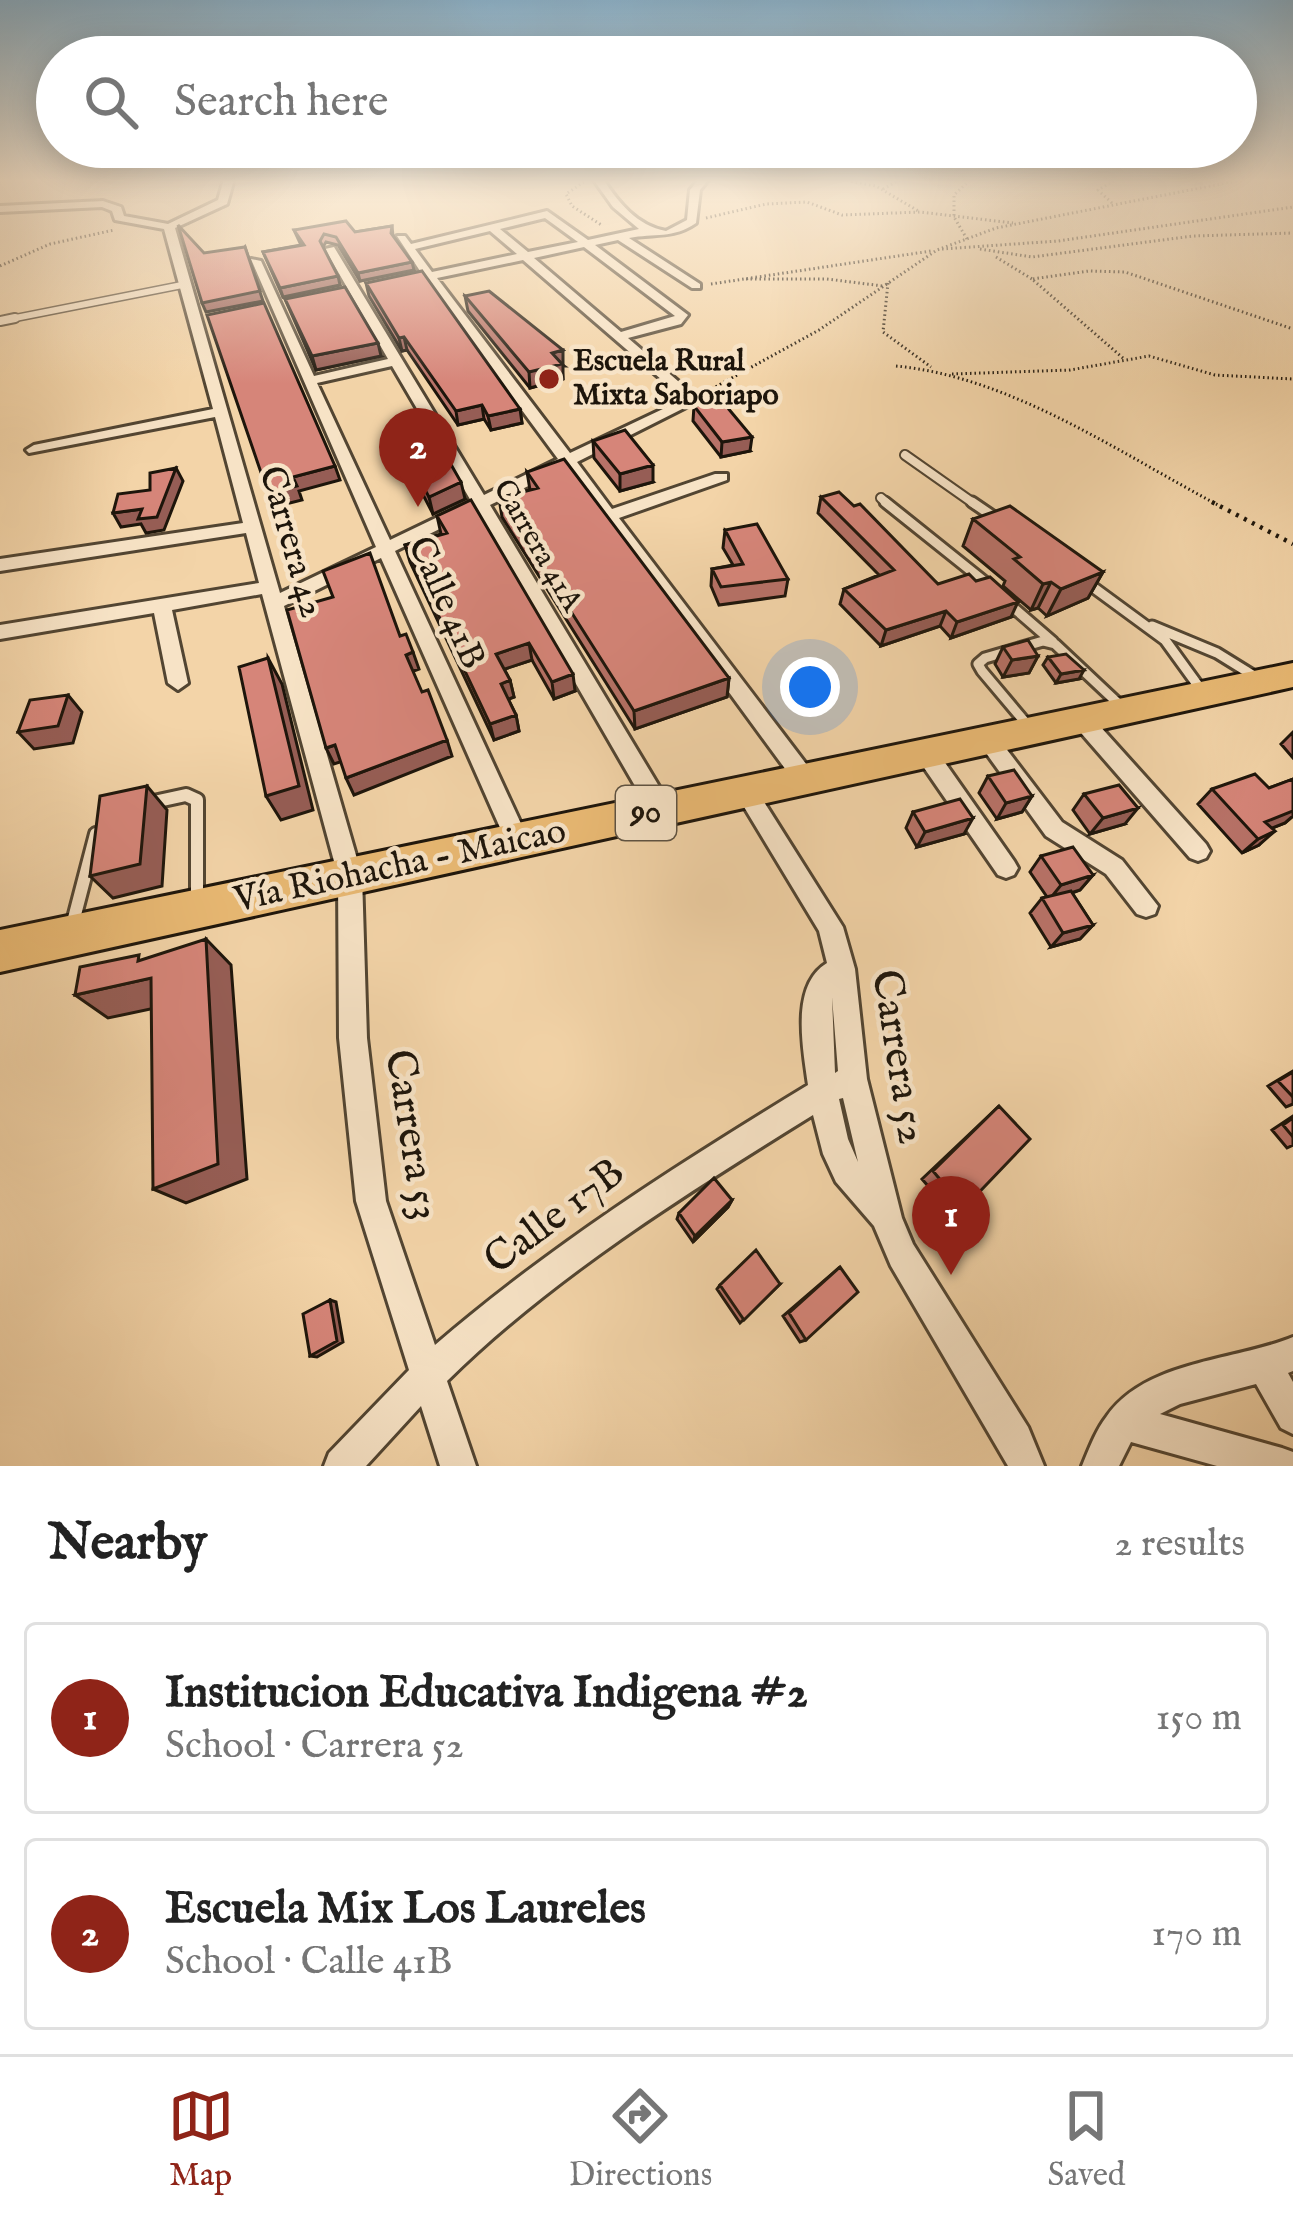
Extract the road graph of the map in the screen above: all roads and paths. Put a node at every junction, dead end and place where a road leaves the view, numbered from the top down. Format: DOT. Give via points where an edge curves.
graph roads {
  1 [pos="42,247"];
  2 [pos="174,247"];
  3 [pos="406,247"];
  4 [pos="516,247"];
  5 [pos="559,247"];
  6 [pos="591,247"];
  7 [pos="637,247"];
  8 [pos="944,247"];
  9 [pos="970,247"];
  10 [pos="976,247"];
  11 [pos="1116,247"];
  12 [pos="330,248"];
  13 [pos="937,250"];
  14 [pos="525,255"];
  15 [pos="996,256"];
  16 [pos="255,261"];
  17 [pos="0,266"];
  18 [pos="420,278"];
  19 [pos="740,279"];
  20 [pos="1032,279"];
  21 [pos="182,285"];
  22 [pos="886,285"];
  23 [pos="696,286"];
  24 [pos="365,289"];
  25 [pos="336,295"];
  26 [pos="296,303"];
  27 [pos="276,307"];
  28 [pos="256,311"];
  29 [pos="216,319"];
  30 [pos="0,321"];
  31 [pos="196,323"];
  32 [pos="1293,328"];
  33 [pos="619,336"];
  34 [pos="1124,358"];
  35 [pos="396,361"];
  36 [pos="896,366"];
  37 [pos="936,370"];
  38 [pos="947,374"];
  39 [pos="1293,379"];
  40 [pos="310,381"];
  41 [pos="693,400"];
  42 [pos="220,412"];
  43 [pos="34,450"];
  44 [pos="905,455"];
  45 [pos="568,461"];
  46 [pos="721,477"];
  47 [pos="880,498"];
  48 [pos="481,503"];
  49 [pos="608,516"];
  50 [pos="252,526"];
  51 [pos="1015,532"];
  52 [pos="1293,544"];
  53 [pos="385,549"];
  54 [pos="0,565"];
  55 [pos="1070,571"];
  56 [pos="272,595"];
  57 [pos="162,605"];
  58 [pos="1144,622"];
  59 [pos="0,632"];
  60 [pos="1055,644"];
  61 [pos="1278,678"];
  62 [pos="178,683"];
  63 [pos="1204,694"];
  64 [pos="1126,710"];
  65 [pos="1082,720"];
  66 [pos="1032,730"];
  67 [pos="988,740"];
  68 [pos="926,753"];
  69 [pos="805,779"];
  70 [pos="746,792"];
  71 [pos="129,808"];
  72 [pos="661,810"];
  73 [pos="99,824"];
  74 [pos="517,841"];
  75 [pos="1198,851"];
  76 [pos="1006,868"];
  77 [pos="350,876"];
  78 [pos="1145,907"];
  79 [pos="197,909"];
  80 [pos="69,936"];
  81 [pos="0,951"];
  82 [pos="838,1085"];
  83 [pos="1280,1361"];
  84 [pos="427,1374"];
  85 [pos="1293,1416"];
  86 [pos="1123,1422"];
  87 [pos="342,1466"];
  88 [pos="458,1466"];
  89 [pos="1026,1466"];
  90 [pos="1100,1466"];
  91 [pos="1282,1466"];
  1 -- 17 [label="path"];
  2 -- 21 [label="street, Carrera 42"];
  3 -- 18 [label="street"];
  4 -- 14 [label="street"];
  5 -- 14 [label="street"];
  6 -- 33 [label="street" via="682,315"];
  7 -- 23 [label="street"];
  8 -- 13 [label="path"];
  9 -- 13 [label="path"];
  10 -- 15 [label="path"];
  11 -- 15 [label="path"];
  12 -- 24 [label="street, Carrera 41A"];
  13 -- 19 [label="path"];
  13 -- 22 [label="path"];
  14 -- 18 [label="street"];
  14 -- 33 [label="street"];
  15 -- 20 [label="path"];
  16 -- 27 [label="street, Calle 41B"];
  18 -- 45 [label="street"];
  19 -- 22 [label="path"];
  19 -- 23 [label="path"];
  20 -- 32 [label="path" via="1125,272"];
  20 -- 34 [label="path"];
  21 -- 30 [label="lane"];
  21 -- 31 [label="street, Carrera 42"];
  22 -- 37 [label="path" via="883,332"];
  22 -- 41 [label="path"];
  24 -- 25 [label="street"];
  24 -- 35 [label="street, Carrera 41A"];
  26 -- 27 [label="street"];
  27 -- 28 [label="street"];
  27 -- 40 [label="street, Calle 41B"];
  29 -- 31 [label="street"];
  31 -- 42 [label="street, Carrera 42"];
  33 -- 41 [label="street"];
  34 -- 38 [label="path" via="1070,370"];
  34 -- 39 [label="path"];
  35 -- 40 [label="street"];
  35 -- 48 [label="street, Carrera 41A"];
  36 -- 37 [label="path"];
  37 -- 38 [label="path"];
  38 -- 52 [label="path" via="1026,404"];
  40 -- 53 [label="street, Calle 41B"];
  41 -- 45 [label="street"];
  42 -- 43 [label="street"];
  42 -- 50 [label="street, Carrera 42"];
  44 -- 51 [label="lane"];
  45 -- 48 [label="street"];
  45 -- 49 [label="street"];
  46 -- 49 [label="street"];
  47 -- 60 [label="lane"];
  48 -- 53 [label="street"];
  48 -- 72 [label="street, Carrera 41A"];
  49 -- 69 [label="street"];
  50 -- 54 [label="street"];
  50 -- 56 [label="street, Carrera 42"];
  53 -- 56 [label="street"];
  53 -- 74 [label="street, Calle 41B"];
  55 -- 58 [label="lane"];
  56 -- 57 [label="street"];
  56 -- 77 [label="street, Carrera 42"];
  57 -- 59 [label="street"];
  57 -- 62 [label="street"];
  58 -- 61 [label="lane"];
  58 -- 63 [label="lane"];
  60 -- 64 [label="lane"];
  60 -- 66 [label="lane" via="978,664"];
  61 -- 63 [label="highway, Vía Riohacha - Maicao / 90"];
  63 -- 64 [label="highway, Vía Riohacha - Maicao / 90"];
  64 -- 65 [label="highway, Vía Riohacha - Maicao / 90"];
  65 -- 66 [label="highway, Vía Riohacha - Maicao / 90"];
  65 -- 75 [label="street"];
  66 -- 67 [label="highway, Vía Riohacha - Maicao / 90"];
  67 -- 68 [label="highway, Vía Riohacha - Maicao / 90"];
  67 -- 78 [label="street" via="1054,830 1114,867"];
  68 -- 69 [label="highway, Vía Riohacha - Maicao / 90"];
  68 -- 76 [label="street"];
  69 -- 70 [label="highway, Vía Riohacha - Maicao / 90"];
  70 -- 72 [label="highway, Vía Riohacha - Maicao / 90"];
  70 -- 82 [label="street, Carrera 52" via="818,903 842,968"];
  71 -- 79 [label="lane" via="186,794 197,800"];
  72 -- 74 [label="highway, Vía Riohacha - Maicao / 90"];
  73 -- 80 [label="lane"];
  74 -- 77 [label="highway, Vía Riohacha - Maicao / 90"];
  77 -- 79 [label="highway, Vía Riohacha - Maicao / 90"];
  77 -- 84 [label="street, Carrera 53" via="353,1038 371,1201"];
  79 -- 80 [label="highway, Vía Riohacha - Maicao / 90"];
  80 -- 81 [label="highway, Vía Riohacha - Maicao / 90"];
  82 -- 84 [label="street, Calle 17B" via="631,1210"];
  82 -- 89 [label="street, Carrera 52" via="902,1255"];
  83 -- 85 [label="street"];
  83 -- 86 [label="street" via="1161,1395"];
  84 -- 87 [label="street, Calle 17B"];
  84 -- 88 [label="street, Carrera 53"];
  86 -- 90 [label="street"];
  86 -- 91 [label="street"];
}
